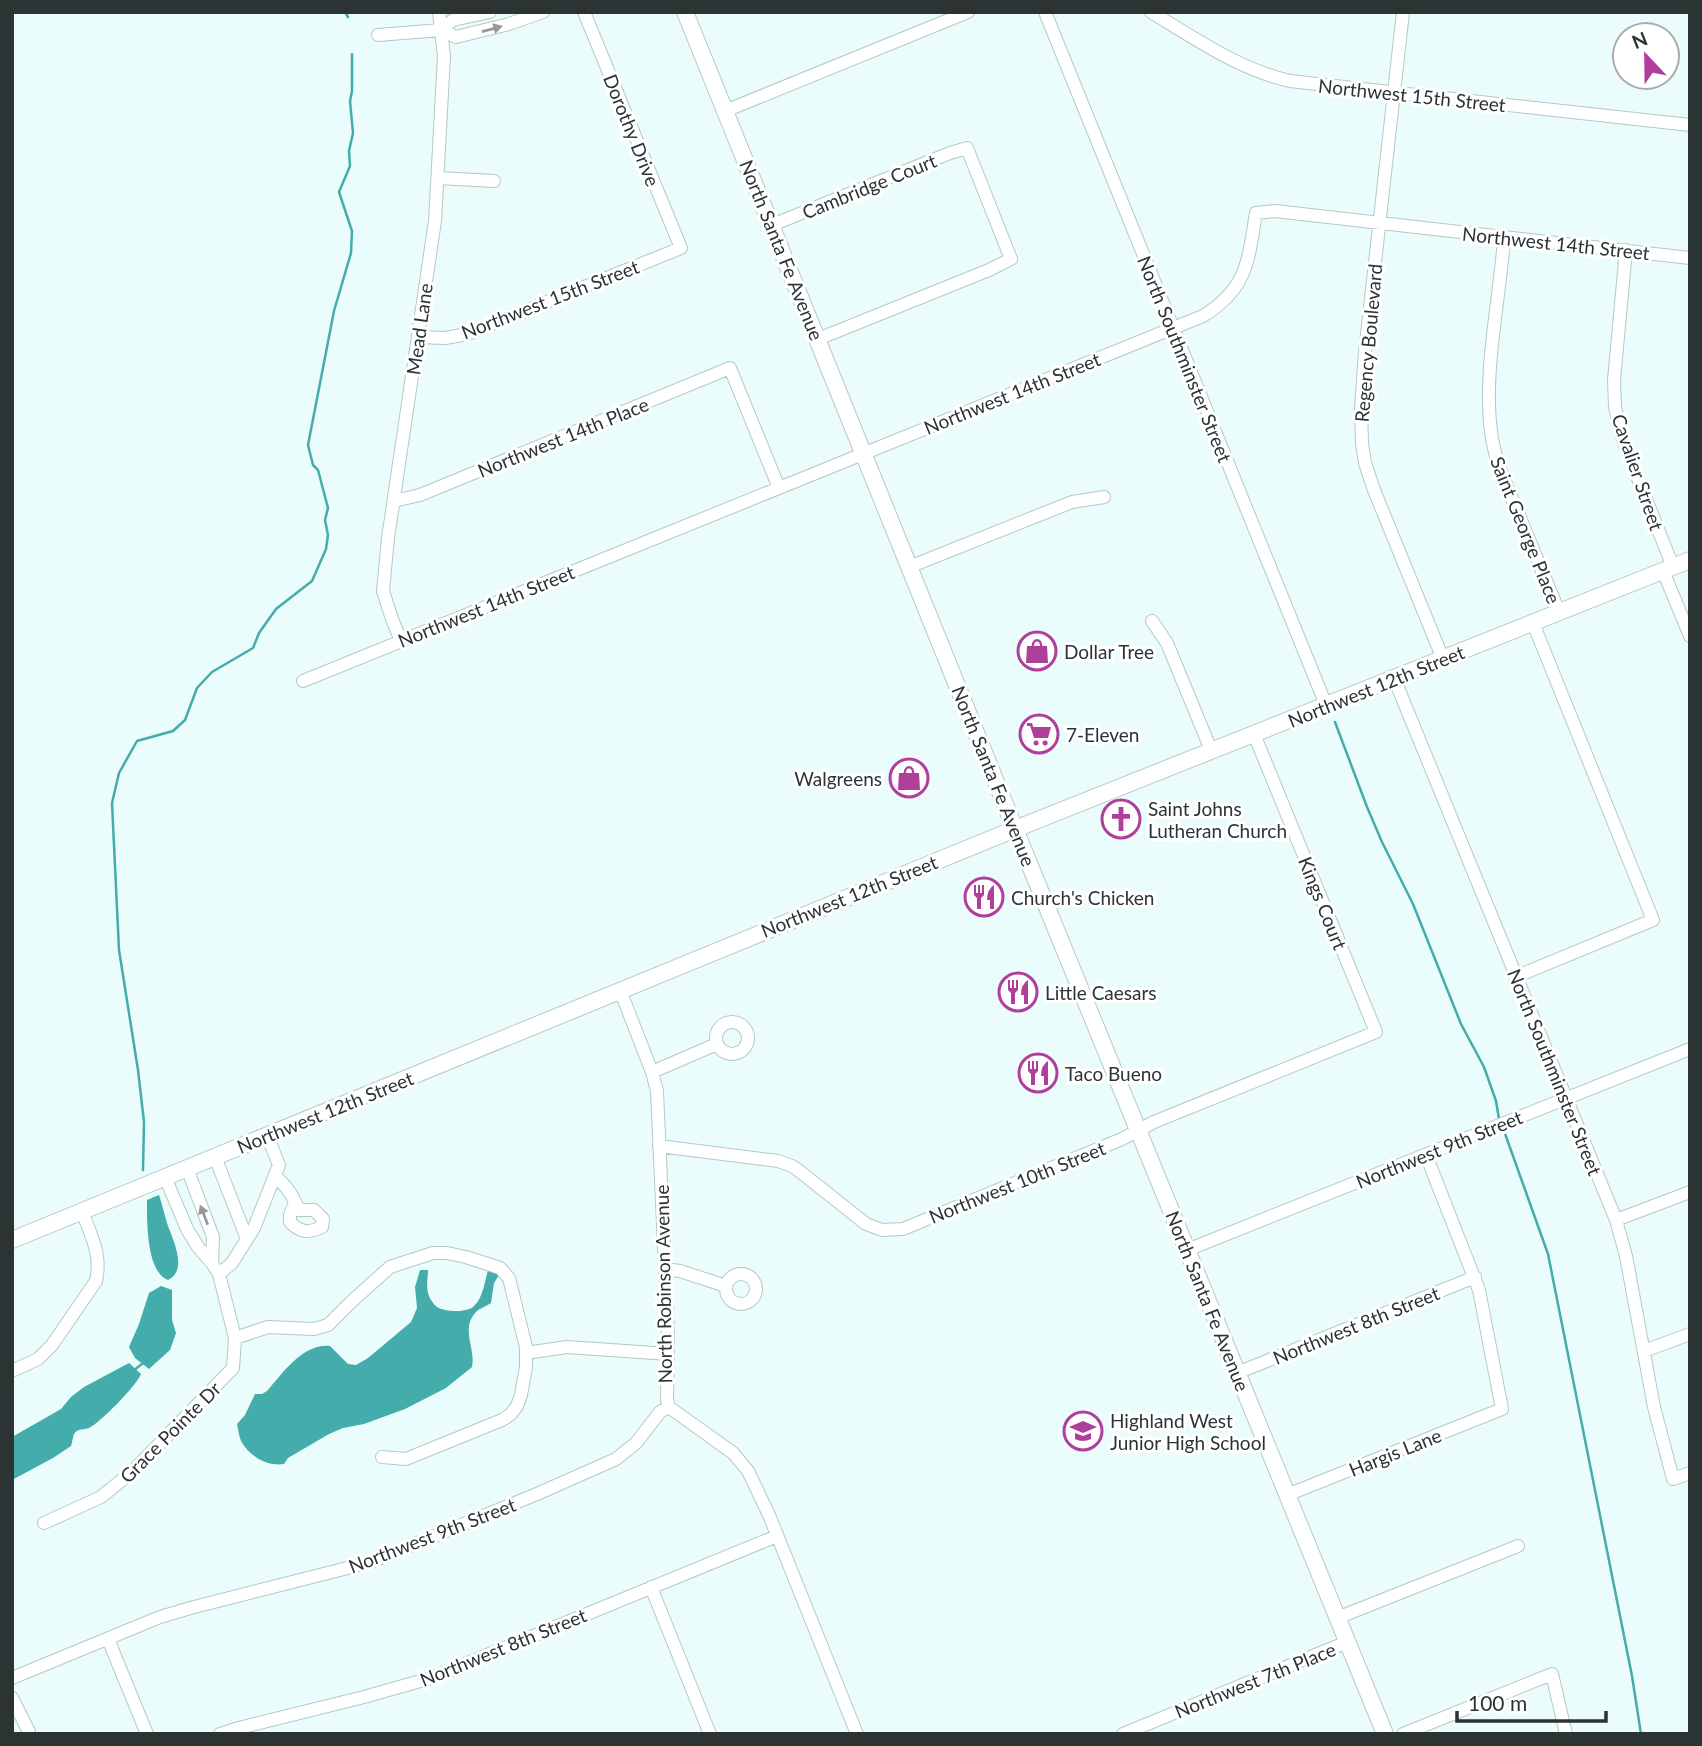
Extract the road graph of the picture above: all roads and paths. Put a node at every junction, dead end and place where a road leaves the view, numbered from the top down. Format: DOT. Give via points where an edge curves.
graph roads {
  1 [pos="439,12"];
  2 [pos="490,12"];
  3 [pos="543,12"];
  4 [pos="584,12"];
  5 [pos="685,12"];
  6 [pos="968,12"];
  7 [pos="1045,12"];
  8 [pos="1151,12"];
  9 [pos="1402,12"];
  10 [pos="441,30"];
  11 [pos="378,36"];
  12 [pos="1393,92"];
  13 [pos="725,111"];
  14 [pos="1690,125"];
  15 [pos="438,178"];
  16 [pos="494,181"];
  17 [pos="1379,224"];
  18 [pos="772,225"];
  19 [pos="1504,238"];
  20 [pos="681,248"];
  21 [pos="1626,250"];
  22 [pos="1690,258"];
  23 [pos="1173,328"];
  24 [pos="418,337"];
  25 [pos="818,339"];
  26 [pos="863,454"];
  27 [pos="779,488"];
  28 [pos="1104,497"];
  29 [pos="394,501"];
  30 [pos="1690,561"];
  31 [pos="909,567"];
  32 [pos="1668,569"];
  33 [pos="1559,612"];
  34 [pos="1152,621"];
  35 [pos="1533,623"];
  36 [pos="1690,636"];
  37 [pos="401,641"];
  38 [pos="1443,659"];
  39 [pos="1394,678"];
  40 [pos="303,681"];
  41 [pos="1326,705"];
  42 [pos="1254,734"];
  43 [pos="1211,751"];
  44 [pos="1015,829"];
  45 [pos="1516,977"];
  46 [pos="620,990"];
  47 [pos="1376,1032"];
  48 [pos="717,1044"];
  49 [pos="1690,1049"];
  50 [pos="652,1072"];
  51 [pos="1565,1099"];
  52 [pos="1138,1130"];
  53 [pos="267,1135"];
  54 [pos="659,1146"];
  55 [pos="1426,1155"];
  56 [pos="215,1157"];
  57 [pos="187,1168"];
  58 [pos="275,1176"];
  59 [pos="165,1177"];
  60 [pos="1690,1192"];
  61 [pos="295,1202"];
  62 [pos="78,1213"];
  63 [pos="1616,1220"];
  64 [pos="247,1239"];
  65 [pos="12,1240"];
  66 [pos="1187,1250"];
  67 [pos="215,1268"];
  68 [pos="665,1269"];
  69 [pos="1475,1277"];
  70 [pos="726,1286"];
  71 [pos="1690,1334"];
  72 [pos="235,1338"];
  73 [pos="1644,1351"];
  74 [pos="526,1353"];
  75 [pos="668,1354"];
  76 [pos="12,1371"];
  77 [pos="1237,1373"];
  78 [pos="669,1407"];
  79 [pos="382,1457"];
  80 [pos="1690,1473"];
  81 [pos="1287,1495"];
  82 [pos="44,1523"];
  83 [pos="777,1535"];
  84 [pos="1518,1546"];
  85 [pos="651,1587"];
  86 [pos="1338,1618"];
  87 [pos="108,1639"];
  88 [pos="1347,1642"];
  89 [pos="12,1678"];
  90 [pos="12,1698"];
  91 [pos="29,1732"];
  92 [pos="1129,1733"];
  93 [pos="147,1734"];
  94 [pos="220,1734"];
  95 [pos="710,1734"];
  96 [pos="857,1734"];
  97 [pos="1385,1734"];
  98 [pos="1403,1734"];
  99 [pos="1566,1734"];
  1 -- 10 [label="street, Mead Lane"];
  2 -- 10 [label="street" via="453,20"];
  10 -- 3 [label="street, one-way" via="456,37"];
  4 -- 20 [label="street, Dorothy Drive"];
  5 -- 13 [label="main road, North Santa Fe Avenue"];
  6 -- 13 [label="street"];
  7 -- 23 [label="street, North Southminster Street"];
  8 -- 12 [label="street, Northwest 15th Street" via="1268,76"];
  9 -- 12 [label="street, Regency Boulevard"];
  10 -- 11 [label="street"];
  10 -- 15 [label="street, Mead Lane" via="444,56"];
  12 -- 14 [label="street, Northwest 15th Street"];
  12 -- 17 [label="street, Regency Boulevard"];
  13 -- 18 [label="main road, North Santa Fe Avenue"];
  15 -- 16 [label="street"];
  15 -- 24 [label="street, Mead Lane"];
  17 -- 19 [label="street, Northwest 14th Street"];
  17 -- 23 [label="street, Northwest 14th Street" via="1275,211 1256,213 1248,261 1234,290 1203,316"];
  17 -- 38 [label="street, Regency Boulevard" via="1365,352 1362,444 1374,490"];
  18 -- 25 [label="main road, North Santa Fe Avenue"];
  18 -- 25 [label="street, Cambridge Court" via="967,148 1011,259"];
  19 -- 21 [label="street, Northwest 14th Street"];
  19 -- 33 [label="street, Saint George Place" via="1491,355 1491,432 1506,483"];
  20 -- 24 [label="street, Northwest 15th Street" via="468,334"];
  21 -- 22 [label="street, Northwest 14th Street"];
  21 -- 32 [label="street, Cavalier Street" via="1615,407"];
  23 -- 26 [label="street, Northwest 14th Street"];
  23 -- 41 [label="street, North Southminster Street"];
  24 -- 29 [label="street, Mead Lane"];
  25 -- 26 [label="main road, North Santa Fe Avenue"];
  26 -- 27 [label="street, Northwest 14th Street"];
  26 -- 31 [label="main road, North Santa Fe Avenue"];
  27 -- 29 [label="street, Northwest 14th Place" via="730,368 420,495"];
  27 -- 37 [label="street, Northwest 14th Street"];
  28 -- 31 [label="street" via="1072,502"];
  29 -- 37 [label="street, Mead Lane" via="383,591"];
  30 -- 32 [label="main road, Northwest 12th Street"];
  31 -- 44 [label="main road, North Santa Fe Avenue"];
  32 -- 33 [label="main road, Northwest 12th Street"];
  32 -- 36 [label="street, Cavalier Street"];
  33 -- 35 [label="main road, Northwest 12th Street"];
  34 -- 43 [label="street" via="1167,643"];
  35 -- 38 [label="main road, Northwest 12th Street"];
  35 -- 45 [label="street, Saint George Place" via="1653,920"];
  37 -- 40 [label="street, Northwest 14th Street"];
  38 -- 39 [label="main road, Northwest 12th Street"];
  39 -- 41 [label="main road, Northwest 12th Street"];
  39 -- 45 [label="street, North Southminster Street"];
  41 -- 42 [label="main road, Northwest 12th Street"];
  42 -- 43 [label="main road, Northwest 12th Street"];
  42 -- 47 [label="street, Kings Court"];
  43 -- 44 [label="main road, Northwest 12th Street"];
  44 -- 46 [label="main road, Northwest 12th Street"];
  44 -- 52 [label="main road, North Santa Fe Avenue"];
  45 -- 51 [label="street, North Southminster Street"];
  46 -- 50 [label="street, North Robinson Avenue"];
  46 -- 53 [label="main road, Northwest 12th Street"];
  47 -- 52 [label="street, Northwest 10th Street"];
  48 -- 50 [label="street"];
  49 -- 51 [label="street, Northwest 9th Street"];
  50 -- 54 [label="street, North Robinson Avenue"];
  51 -- 55 [label="street, Northwest 9th Street"];
  51 -- 63 [label="street, North Southminster Street"];
  52 -- 54 [label="street, Northwest 10th Street" via="902,1229 890,1230 866,1223 785,1163"];
  52 -- 66 [label="main road, North Santa Fe Avenue"];
  53 -- 56 [label="main road, Northwest 12th Street"];
  53 -- 58 [label="street" via="279,1165"];
  54 -- 68 [label="street, North Robinson Avenue"];
  55 -- 66 [label="street, Northwest 9th Street"];
  55 -- 69 [label="street"];
  56 -- 57 [label="main road, Northwest 12th Street"];
  56 -- 64 [label="street"];
  57 -- 59 [label="main road, Northwest 12th Street"];
  67 -- 57 [label="street, one-way" via="213,1237"];
  58 -- 61 [label="street" via="288,1187"];
  58 -- 64 [label="street"];
  59 -- 62 [label="main road, Northwest 12th Street"];
  59 -- 67 [label="street" via="187,1229"];
  60 -- 63 [label="street"];
  62 -- 65 [label="main road, Northwest 12th Street"];
  62 -- 76 [label="street" via="98,1262 96,1280 52,1345 37,1359"];
  63 -- 73 [label="street, North Southminster Street"];
  64 -- 67 [label="street" via="232,1263"];
  66 -- 77 [label="main road, North Santa Fe Avenue"];
  67 -- 72 [label="street, Grace Pointe Dr"];
  68 -- 70 [label="street"];
  68 -- 75 [label="street, North Robinson Avenue"];
  69 -- 77 [label="street, Northwest 8th Street"];
  69 -- 81 [label="street, Hargis Lane" via="1502,1409"];
  71 -- 73 [label="street"];
  72 -- 74 [label="street" via="268,1327 314,1329 328,1325 390,1267 447,1253 500,1268 509,1278"];
  72 -- 82 [label="street, Grace Pointe Dr" via="233,1368 133,1471 101,1497"];
  73 -- 80 [label="street, North Southminster Street" via="1673,1479"];
  74 -- 75 [label="street" via="567,1347"];
  74 -- 79 [label="street" via="521,1395 502,1420 406,1459"];
  75 -- 78 [label="street, North Robinson Avenue"];
  77 -- 81 [label="main road, North Santa Fe Avenue"];
  78 -- 83 [label="street, North Robinson Avenue" via="733,1453 756,1487"];
  78 -- 87 [label="street, Northwest 9th Street" via="617,1459 386,1556 185,1609"];
  81 -- 86 [label="main road, North Santa Fe Avenue"];
  83 -- 85 [label="street, Northwest 8th Street"];
  83 -- 96 [label="street, North Robinson Avenue"];
  84 -- 86 [label="street, Northwest 7th Place"];
  85 -- 94 [label="street, Northwest 8th Street" via="424,1680"];
  85 -- 95 [label="street"];
  86 -- 88 [label="main road, North Santa Fe Avenue"];
  87 -- 89 [label="street, Northwest 9th Street"];
  87 -- 93 [label="street"];
  88 -- 92 [label="street, Northwest 7th Place"];
  88 -- 97 [label="main road, North Santa Fe Avenue"];
  90 -- 91 [label="street"];
  98 -- 99 [label="street" via="1552,1674"];
}
